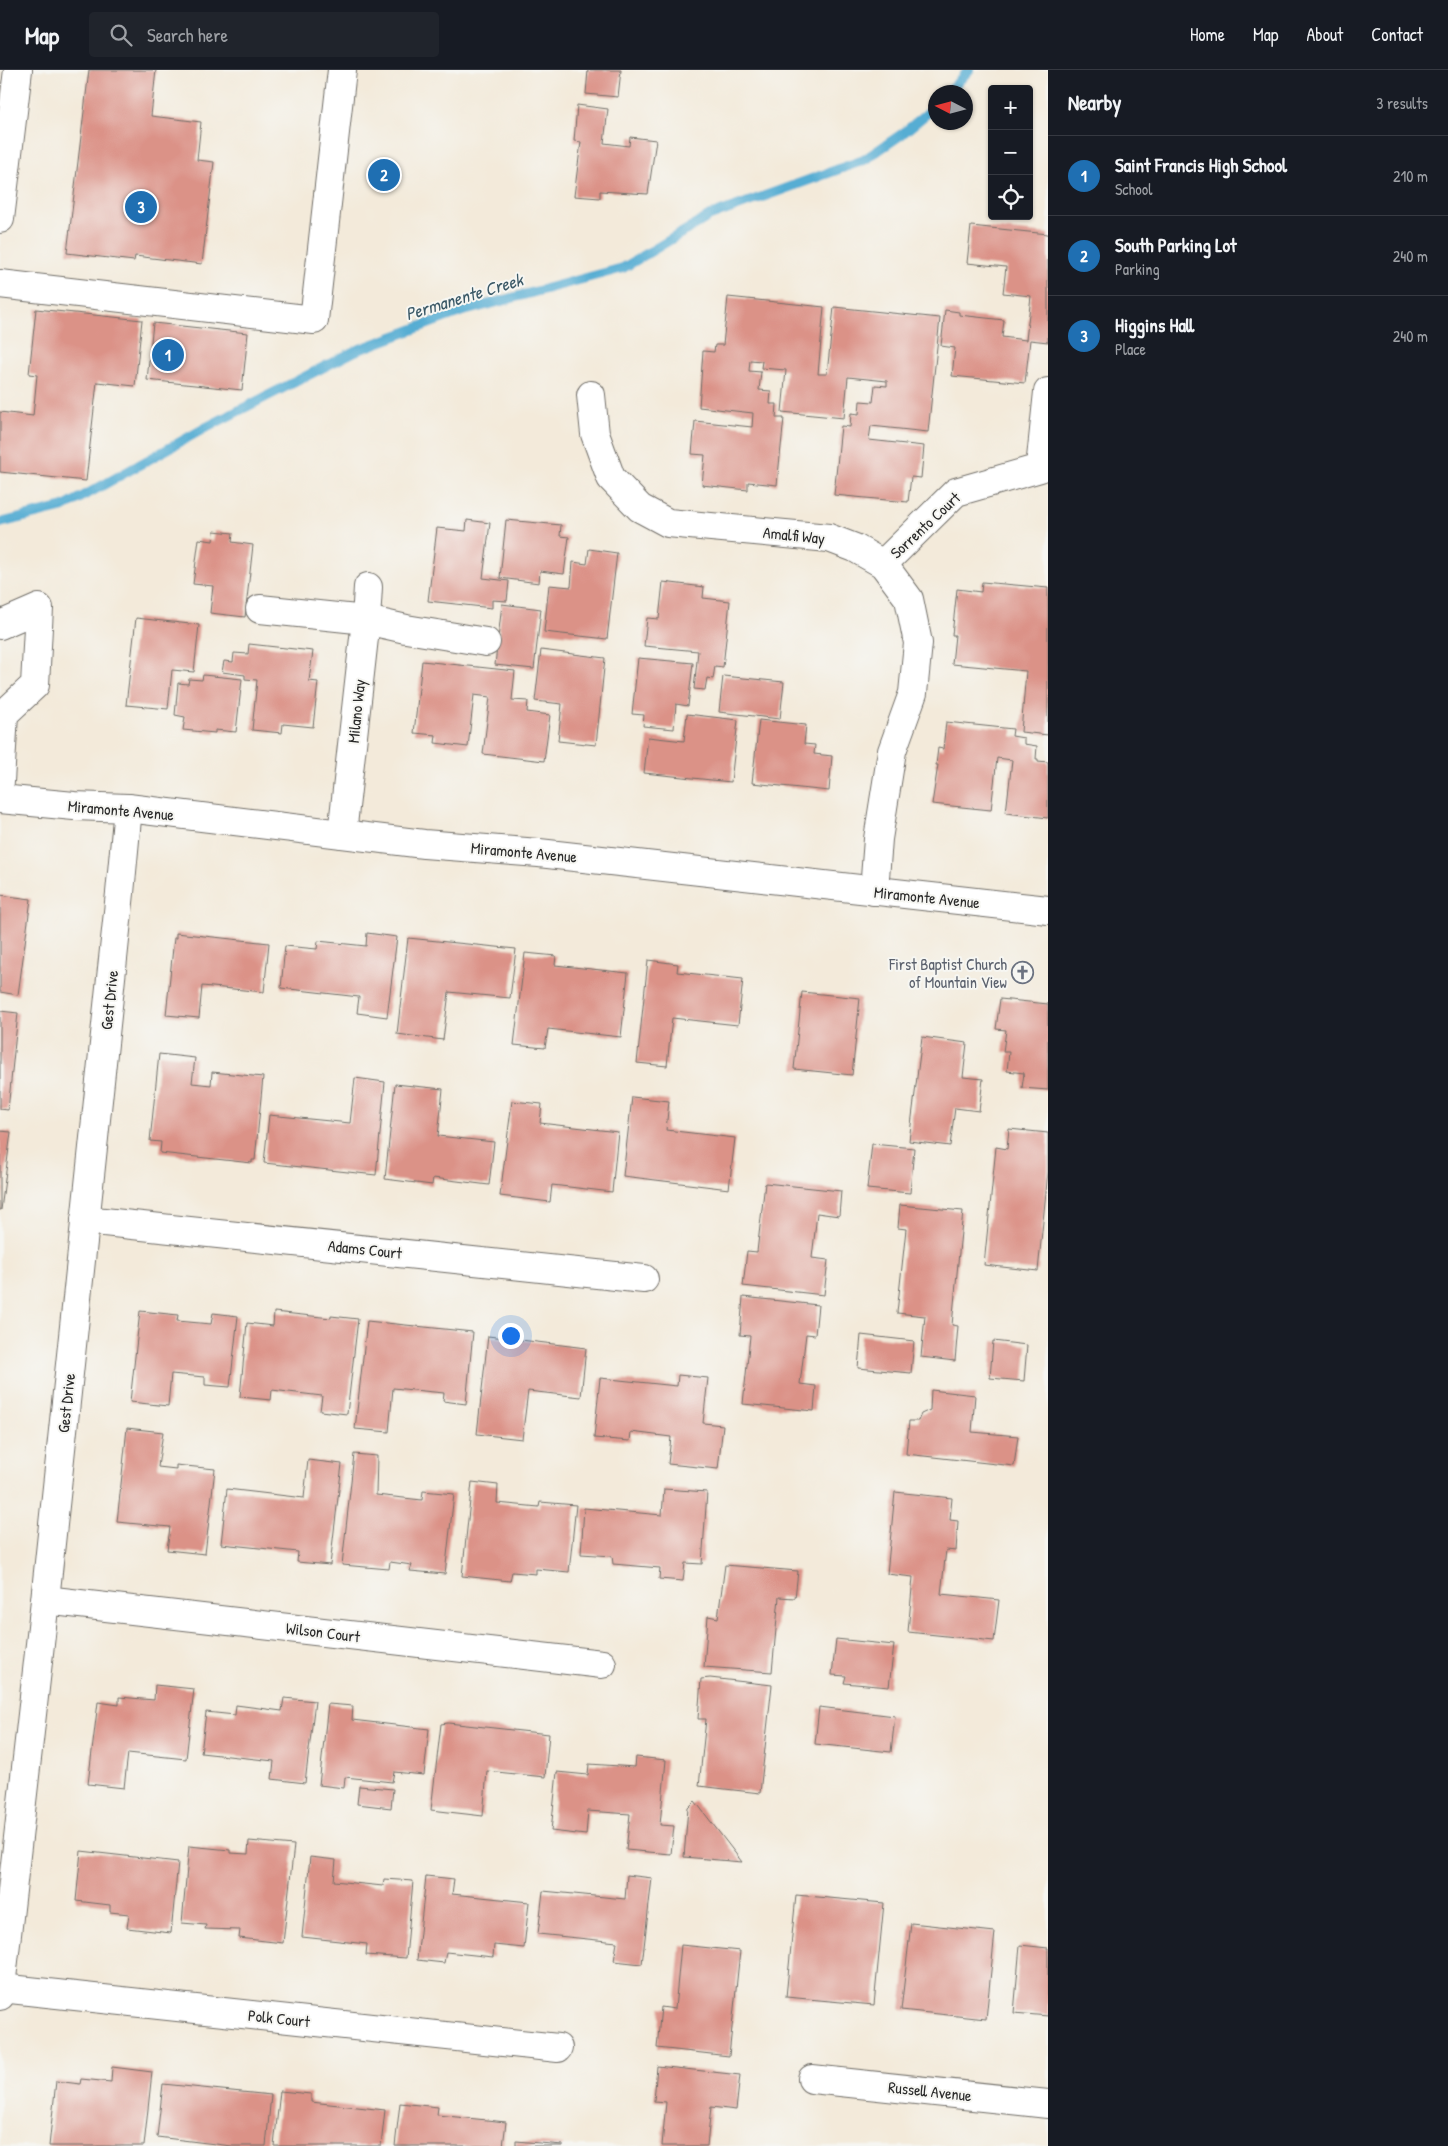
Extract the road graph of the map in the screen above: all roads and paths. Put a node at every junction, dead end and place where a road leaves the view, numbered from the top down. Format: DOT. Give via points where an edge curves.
graph roads {
  1 [pos="18,70"];
  2 [pos="342,70"];
  3 [pos="0,219"];
  4 [pos="0,284"];
  5 [pos="1048,392"];
  6 [pos="591,395"];
  7 [pos="883,564"];
  8 [pos="368,587"];
  9 [pos="260,609"];
  10 [pos="366,620"];
  11 [pos="0,625"];
  12 [pos="486,642"];
  13 [pos="2,712"];
  14 [pos="0,782"];
  15 [pos="0,799"];
  16 [pos="128,808"];
  17 [pos="342,834"];
  18 [pos="874,891"];
  19 [pos="1048,910"];
  20 [pos="85,1220"];
  21 [pos="644,1279"];
  22 [pos="45,1600"];
  23 [pos="602,1664"];
  24 [pos="0,1992"];
  25 [pos="558,2048"];
  26 [pos="812,2079"];
  27 [pos="1048,2104"];
  1 -- 3 [label="street"];
  2 -- 4 [label="street" via="314,320"];
  5 -- 7 [label="street, Sorrento Court" via="1040,468 956,492"];
  6 -- 7 [label="street, Amalfi Way" via="595,434 611,478 640,508 668,522 829,538"];
  7 -- 18 [label="street, Amalfi Way" via="910,599 918,643 913,693 892,751 878,839"];
  8 -- 10 [label="street, Milano Way"];
  9 -- 10 [label="street"];
  10 -- 12 [label="street"];
  10 -- 17 [label="street, Milano Way"];
  11 -- 13 [label="street" via="39,608 35,686"];
  13 -- 14 [label="street"];
  15 -- 16 [label="street, Miramonte Avenue"];
  16 -- 17 [label="street, Miramonte Avenue"];
  16 -- 20 [label="street, Gest Drive"];
  17 -- 18 [label="street, Miramonte Avenue"];
  18 -- 19 [label="street, Miramonte Avenue"];
  20 -- 21 [label="street, Adams Court"];
  20 -- 22 [label="street, Gest Drive"];
  22 -- 23 [label="street, Wilson Court"];
  22 -- 24 [label="street, Gest Drive"];
  24 -- 25 [label="street, Polk Court"];
  26 -- 27 [label="street, Russell Avenue"];
}
